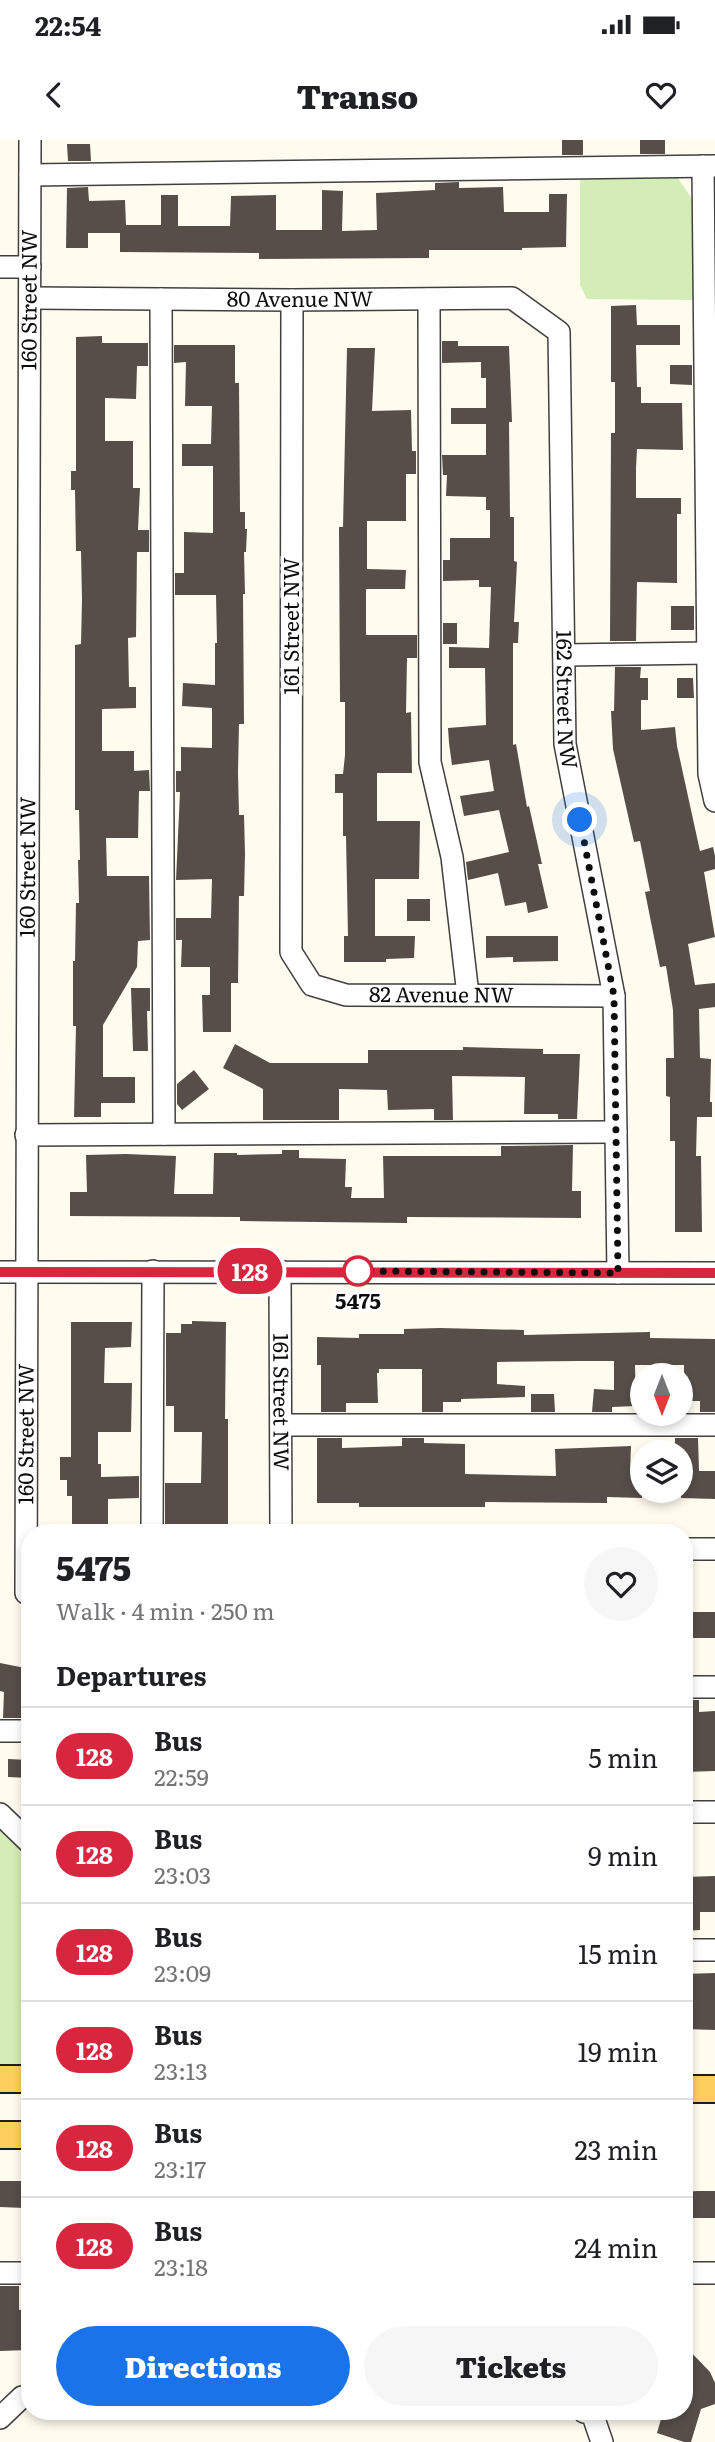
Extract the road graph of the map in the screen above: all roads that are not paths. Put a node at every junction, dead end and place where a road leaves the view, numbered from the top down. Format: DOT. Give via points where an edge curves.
graph roads {
  1 [pos="30,140"];
  2 [pos="709,166"];
  3 [pos="30,175"];
  4 [pos="0,267"];
  5 [pos="30,267"];
  6 [pos="30,298"];
  7 [pos="161,299"];
  8 [pos="429,299"];
  9 [pos="292,300"];
  10 [pos="559,332"];
  11 [pos="708,653"];
  12 [pos="564,655"];
  13 [pos="715,801"];
  14 [pos="291,952"];
  15 [pos="468,995"];
  16 [pos="614,996"];
  17 [pos="616,1132"];
  18 [pos="164,1134"];
  19 [pos="26,1135"];
  20 [pos="153,1271"];
  21 [pos="280,1271"];
  22 [pos="0,1272"];
  23 [pos="26,1272"];
  24 [pos="618,1273"];
  25 [pos="715,1273"];
  26 [pos="281,1425"];
  27 [pos="715,1425"];
  28 [pos="26,1524"];
  29 [pos="152,1524"];
  30 [pos="281,1524"];
  31 [pos="693,1549"];
  32 [pos="715,1549"];
  33 [pos="693,1687"];
  34 [pos="715,1688"];
  35 [pos="0,1731"];
  36 [pos="21,1731"];
  37 [pos="693,1812"];
  38 [pos="715,1812"];
  39 [pos="0,1814"];
  40 [pos="21,1834"];
  41 [pos="693,1950"];
  42 [pos="715,1950"];
  43 [pos="0,2079"];
  44 [pos="21,2079"];
  45 [pos="693,2089"];
  46 [pos="715,2089"];
  47 [pos="0,2135"];
  48 [pos="21,2135"];
  49 [pos="0,2273"];
  50 [pos="21,2273"];
  51 [pos="693,2273"];
  52 [pos="715,2273"];
  53 [pos="21,2401"];
  54 [pos="0,2418"];
  55 [pos="594,2420"];
  56 [pos="602,2442"];
  1 -- 3 [label="street, 160 Street NW"];
  2 -- 3 [label="street"];
  2 -- 11 [label="street"];
  3 -- 5 [label="street, 160 Street NW"];
  4 -- 5 [label="street"];
  5 -- 6 [label="street, 160 Street NW"];
  6 -- 7 [label="street, 80 Avenue NW"];
  6 -- 19 [label="street, 160 Street NW"];
  7 -- 9 [label="street, 80 Avenue NW"];
  7 -- 18 [label="street"];
  8 -- 9 [label="street, 80 Avenue NW"];
  8 -- 10 [label="street, 80 Avenue NW" via="512,298"];
  8 -- 15 [label="street" via="430,762 452,857"];
  9 -- 14 [label="street, 161 Street NW"];
  10 -- 12 [label="street, 162 Street NW"];
  11 -- 12 [label="street"];
  11 -- 13 [label="street" via="709,774"];
  12 -- 16 [label="street, 162 Street NW" via="565,744"];
  14 -- 15 [label="street, 82 Avenue NW" via="312,985 346,995"];
  15 -- 16 [label="street, 82 Avenue NW"];
  16 -- 17 [label="street, 162 Street NW"];
  17 -- 18 [label="street"];
  17 -- 24 [label="street, 162 Street NW"];
  18 -- 19 [label="street"];
  19 -- 23 [label="street, 160 Street NW"];
  20 -- 21 [label="street"];
  20 -- 23 [label="street"];
  20 -- 29 [label="street"];
  21 -- 24 [label="street"];
  21 -- 26 [label="street, 161 Street NW"];
  22 -- 23 [label="street"];
  23 -- 28 [label="street, 160 Street NW"];
  24 -- 25 [label="street"];
  26 -- 27 [label="street"];
  26 -- 30 [label="street, 161 Street NW"];
  31 -- 32 [label="street"];
  33 -- 34 [label="street"];
  35 -- 36 [label="street"];
  37 -- 38 [label="street"];
  39 -- 40 [label="street"];
  41 -- 42 [label="street"];
  43 -- 44 [label="main road"];
  45 -- 46 [label="main road"];
  47 -- 48 [label="main road"];
  49 -- 50 [label="street"];
  51 -- 52 [label="street"];
  53 -- 54 [label="street"];
  55 -- 56 [label="street"];
}
